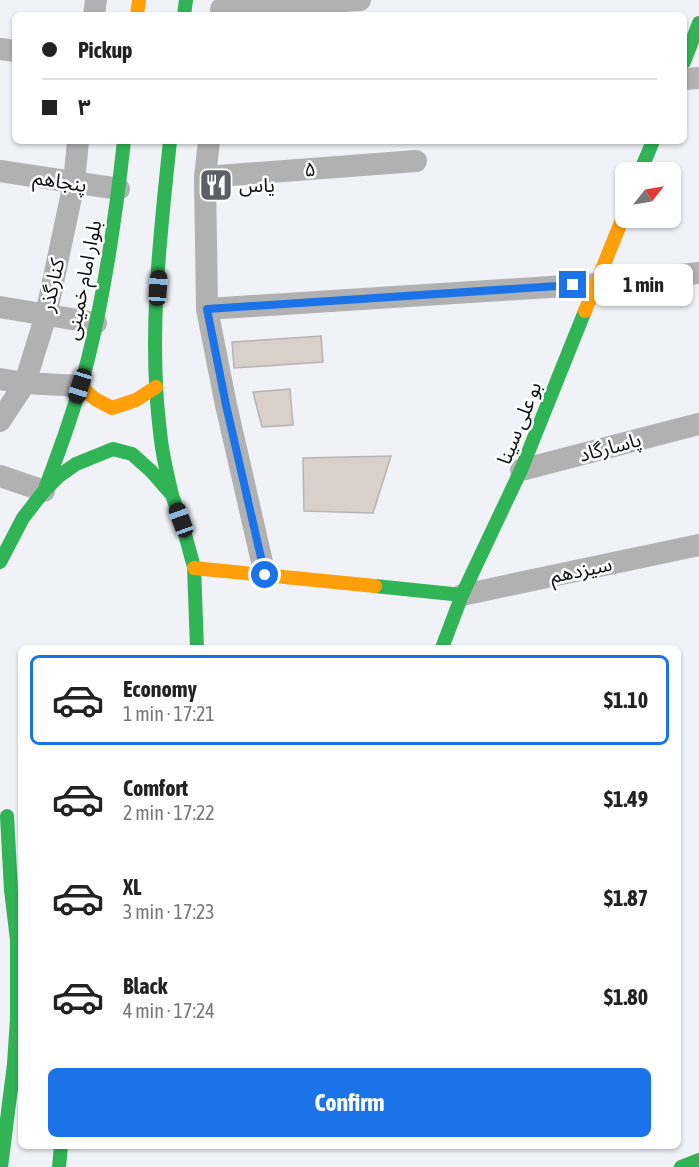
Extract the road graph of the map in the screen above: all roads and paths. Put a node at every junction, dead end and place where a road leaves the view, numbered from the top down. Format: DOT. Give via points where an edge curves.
graph roads {
  1 [pos="360,0"];
  2 [pos="221,8"];
  3 [pos="699,23"];
  4 [pos="687,54"];
  5 [pos="78,144"];
  6 [pos="124,144"];
  7 [pos="170,144"];
  8 [pos="209,144"];
  9 [pos="652,144"];
  10 [pos="416,161"];
  11 [pos="644,162"];
  12 [pos="0,171"];
  13 [pos="205,177"];
  14 [pos="74,183"];
  15 [pos="119,189"];
  16 [pos="619,228"];
  17 [pos="699,273"];
  18 [pos="596,284"];
  19 [pos="0,307"];
  20 [pos="207,309"];
  21 [pos="46,315"];
  22 [pos="96,323"];
  23 [pos="0,379"];
  24 [pos="25,383"];
  25 [pos="80,386"];
  26 [pos="156,387"];
  27 [pos="0,421"];
  28 [pos="699,424"];
  29 [pos="521,470"];
  30 [pos="0,476"];
  31 [pos="44,491"];
  32 [pos="172,495"];
  33 [pos="699,545"];
  34 [pos="0,562"];
  35 [pos="194,568"];
  36 [pos="265,575"];
  37 [pos="462,595"];
  38 [pos="197,645"];
  39 [pos="443,645"];
  40 [pos="4,811"];
  41 [pos="18,827"];
  42 [pos="9,1021"];
  43 [pos="62,1149"];
  44 [pos="699,1160"];
  45 [pos="1,1167"];
  46 [pos="59,1167"];
  47 [pos="681,1167"];
  1 -- 2 [label="street"];
  3 -- 4 [label="main road"];
  5 -- 14 [label="street, کنارگذر"];
  6 -- 15 [label="main road, بلوار امام خمینی"];
  7 -- 26 [label="main road" via="157,310"];
  8 -- 13 [label="street"];
  9 -- 11 [label="main road"];
  10 -- 13 [label="street, ۵"];
  12 -- 14 [label="street, پنجاهم"];
  13 -- 20 [label="street"];
  14 -- 15 [label="street, پنجاهم"];
  14 -- 21 [label="street, کنارگذر"];
  15 -- 22 [label="main road, بلوار امام خمینی"];
  16 -- 18 [label="main road, بو علی سینا"];
  17 -- 18 [label="street"];
  18 -- 20 [label="street"];
  18 -- 29 [label="main road, بو علی سینا"];
  19 -- 21 [label="street"];
  20 -- 36 [label="street"];
  21 -- 22 [label="street"];
  21 -- 24 [label="street, کنارگذر"];
  22 -- 25 [label="main road, بلوار امام خمینی"];
  23 -- 24 [label="street"];
  24 -- 25 [label="street"];
  24 -- 27 [label="street, کنارگذر"];
  25 -- 26 [label="main road" via="112,408 130,404"];
  25 -- 31 [label="main road, بلوار امام خمینی"];
  26 -- 32 [label="main road" via="159,430"];
  28 -- 29 [label="street, پاسارگاد"];
  29 -- 37 [label="main road, بو علی سینا"];
  30 -- 31 [label="street"];
  31 -- 32 [label="main road" via="76,464 113,449 132,454"];
  31 -- 34 [label="main road" via="23,518"];
  32 -- 35 [label="main road"];
  33 -- 37 [label="street, سیزدهم"];
  35 -- 36 [label="main road"];
  35 -- 38 [label="main road"];
  36 -- 37 [label="main road"];
  37 -- 39 [label="main road, بو علی سینا"];
  40 -- 41 [label="main road"];
  40 -- 42 [label="main road" via="17,940"];
  42 -- 45 [label="main road" via="14,1064"];
  43 -- 46 [label="main road"];
  44 -- 47 [label="main road"];
}
